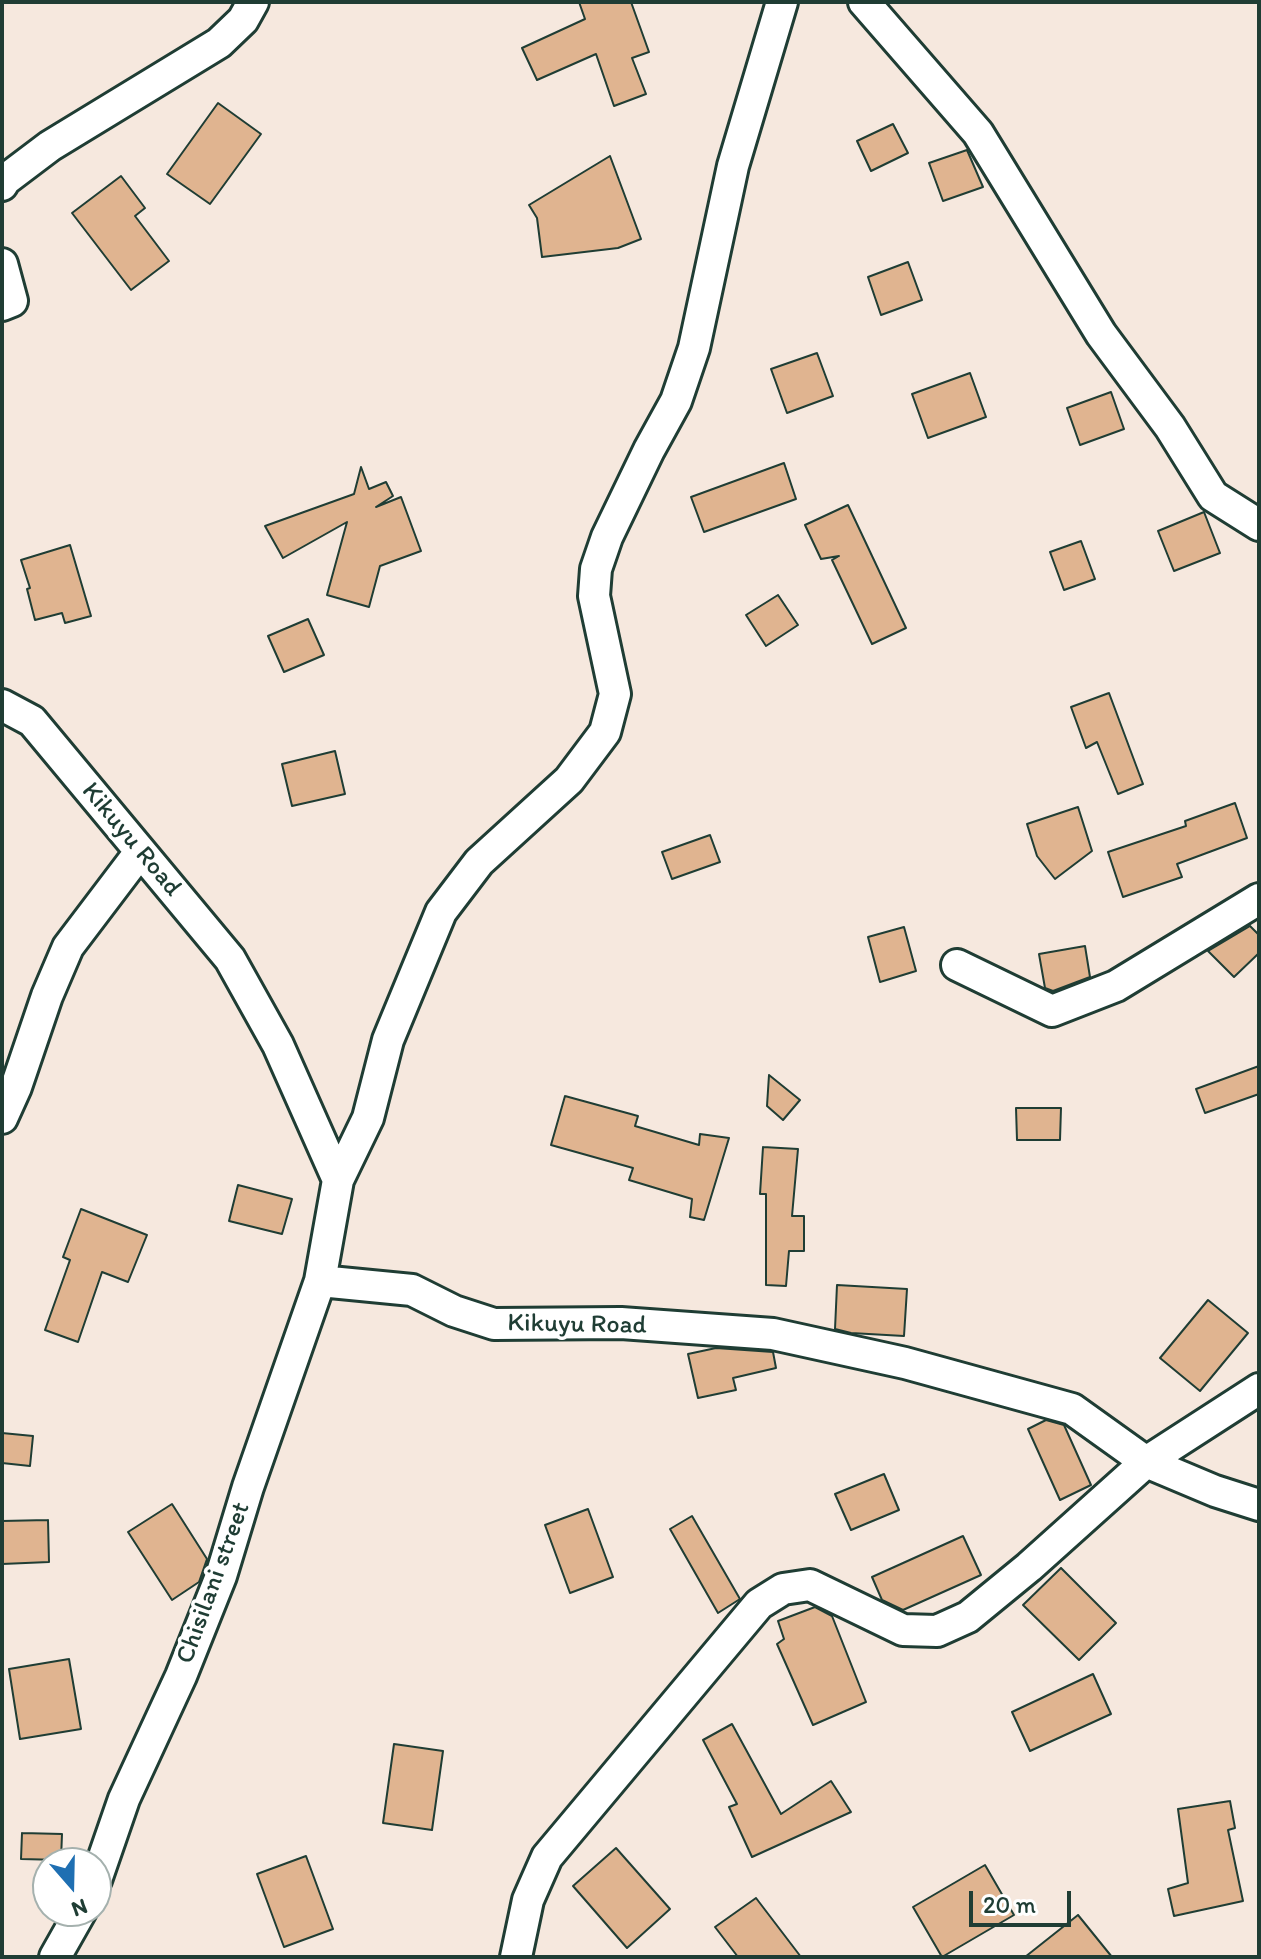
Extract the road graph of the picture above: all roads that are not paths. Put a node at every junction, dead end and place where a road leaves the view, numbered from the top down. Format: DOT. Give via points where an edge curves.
graph roads {
  1 [pos="253,2"];
  2 [pos="782,2"];
  3 [pos="864,2"];
  4 [pos="2,185"];
  5 [pos="2,264"];
  6 [pos="2,305"];
  7 [pos="1259,525"];
  8 [pos="2,705"];
  9 [pos="140,852"];
  10 [pos="1259,899"];
  11 [pos="957,965"];
  12 [pos="2,1118"];
  13 [pos="338,1180"];
  14 [pos="320,1281"];
  15 [pos="1259,1389"];
  16 [pos="1146,1462"];
  17 [pos="1259,1505"];
  18 [pos="107,1847"];
  19 [pos="72,1927"];
  20 [pos="55,1957"];
  21 [pos="516,1957"];
  1 -- 4 [label="street" via="219,43 50,146"];
  2 -- 13 [label="street" via="733,166 694,348 676,401 596,569 594,596 615,694 605,732 569,780 479,862 441,912 388,1040 368,1118"];
  3 -- 7 [label="street" via="978,133 1101,334 1213,496"];
  5 -- 6 [label="street" via="12,301"];
  8 -- 9 [label="street, Kikuyu Road" via="32,721"];
  9 -- 12 [label="street" via="68,947"];
  9 -- 13 [label="street, Kikuyu Road" via="230,959 278,1045"];
  10 -- 11 [label="street" via="1116,986 1052,1011"];
  13 -- 14 [label="street"];
  14 -- 16 [label="street, Kikuyu Road" via="412,1290 494,1324 621,1323 773,1334 1072,1409"];
  14 -- 18 [label="street, Chisilani street" via="221,1576"];
  15 -- 16 [label="street"];
  16 -- 17 [label="street, Kikuyu Road"];
  16 -- 21 [label="street" via="968,1617 937,1631 903,1630 810,1585 783,1589 759,1604 547,1857 528,1900"];
  19 -- 20 [label="street"];
}
